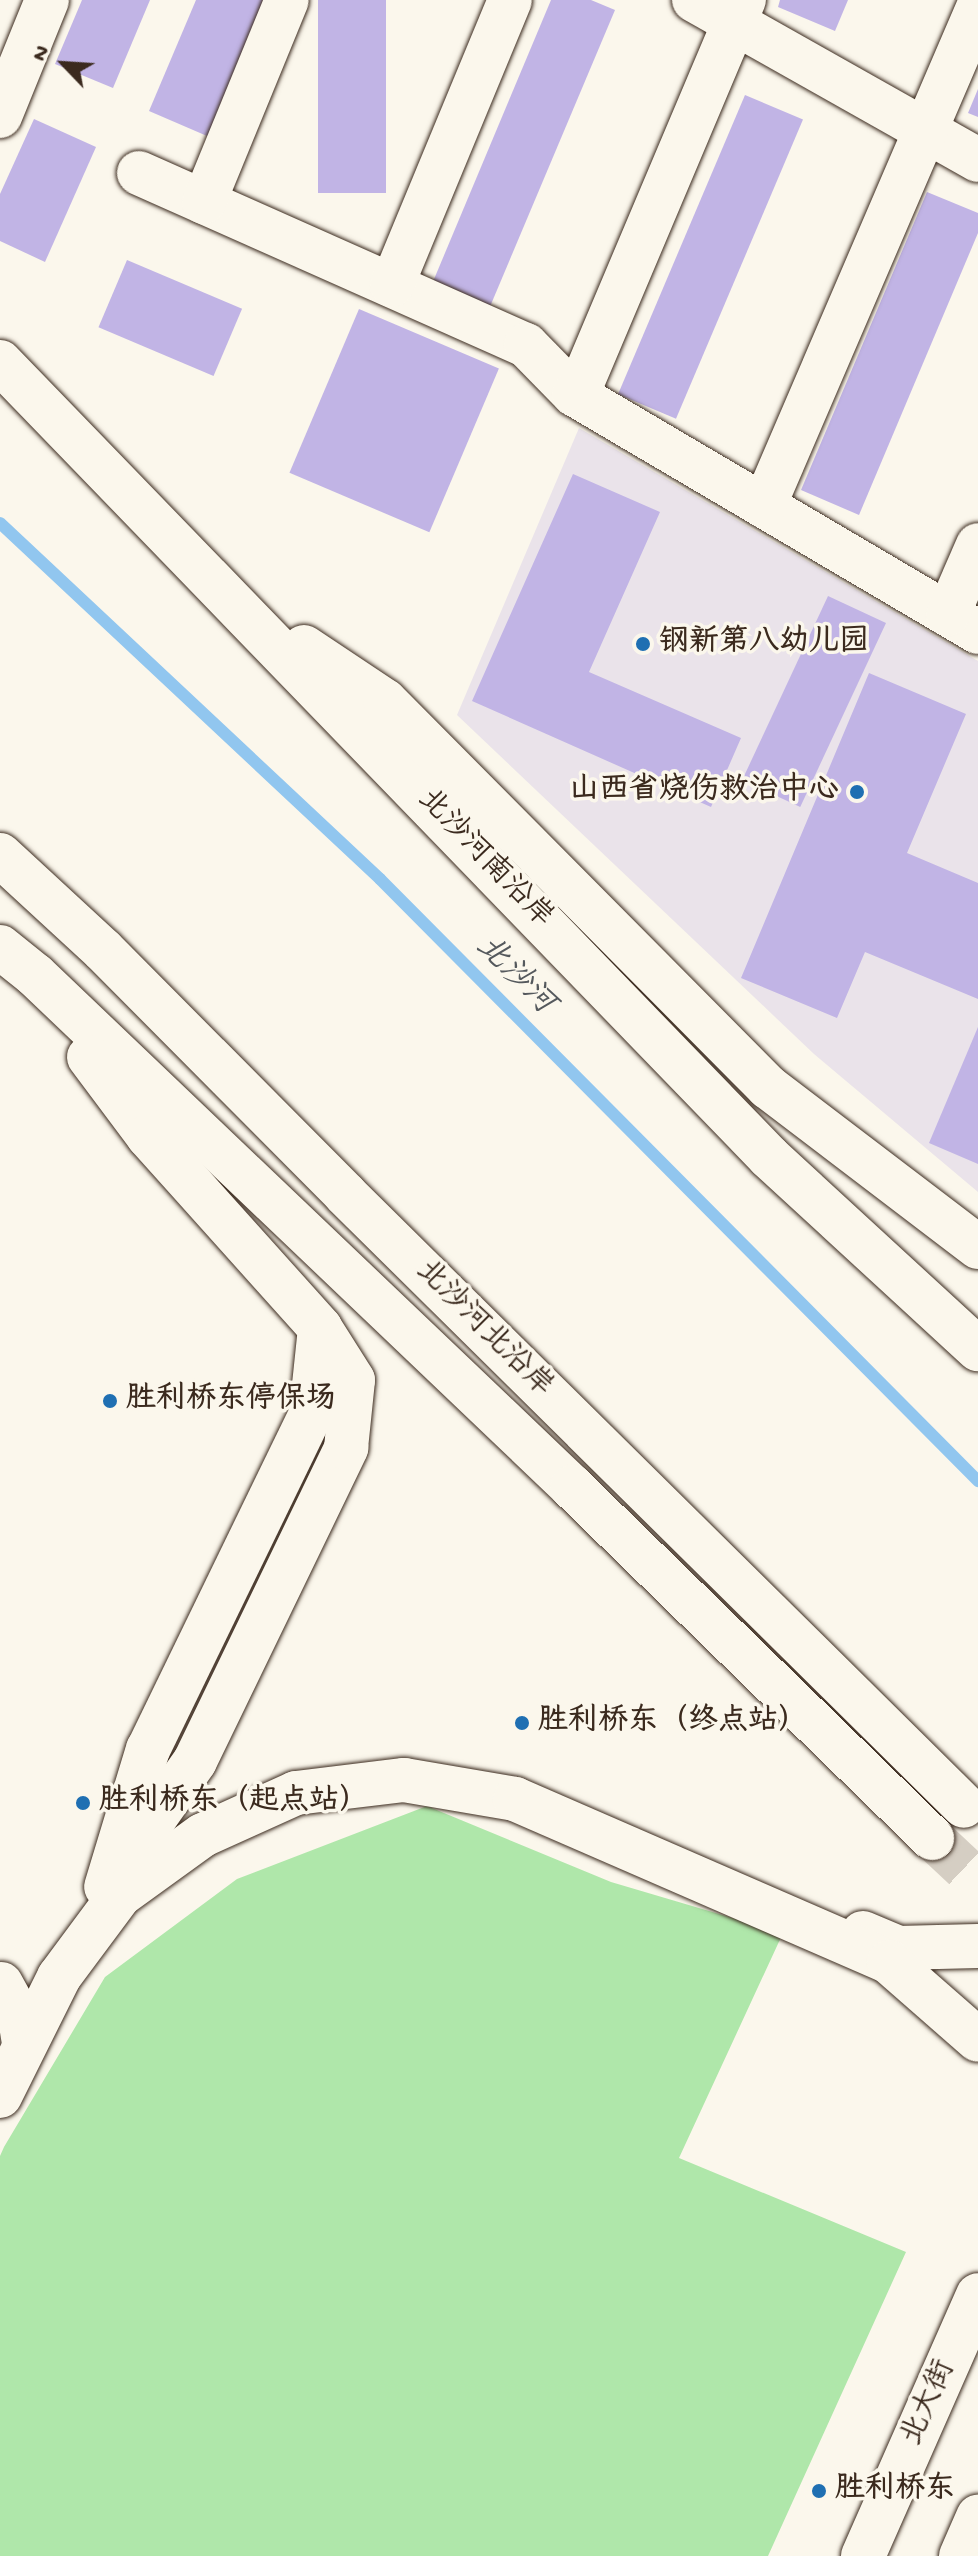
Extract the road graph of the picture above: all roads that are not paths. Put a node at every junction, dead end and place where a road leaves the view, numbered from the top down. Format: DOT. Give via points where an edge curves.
graph roads {
  1 [pos="47,0"];
  2 [pos="287,0"];
  3 [pos="510,0"];
  4 [pos="694,0"];
  5 [pos="978,8"];
  6 [pos="739,11"];
  7 [pos="0,116"];
  8 [pos="925,130"];
  9 [pos="978,160"];
  10 [pos="139,173"];
  11 [pos="204,202"];
  12 [pos="392,285"];
  13 [pos="0,362"];
  14 [pos="577,395"];
  15 [pos="764,506"];
  16 [pos="978,545"];
  17 [pos="231,597"];
  18 [pos="963,623"];
  19 [pos="0,855"];
  20 [pos="0,947"];
  21 [pos="35,975"];
  22 [pos="978,1247"];
  23 [pos="978,1349"];
  24 [pos="964,1806"];
  25 [pos="932,1838"];
  26 [pos="106,1887"];
  27 [pos="978,1946"];
  28 [pos="9,2018"];
  29 [pos="978,2040"];
  30 [pos="0,2096"];
  31 [pos="978,2295"];
  32 [pos="978,2517"];
  33 [pos="863,2556"];
  34 [pos="961,2556"];
  1 -- 7 [label="street"];
  2 -- 11 [label="street"];
  3 -- 12 [label="street"];
  4 -- 6 [label="street"];
  5 -- 8 [label="street"];
  6 -- 8 [label="street"];
  6 -- 14 [label="street"];
  8 -- 9 [label="street"];
  8 -- 15 [label="street"];
  10 -- 11 [label="street"];
  11 -- 12 [label="street"];
  12 -- 14 [label="street" via="526,345"];
  13 -- 17 [label="street, 北沙河南沿岸"];
  14 -- 15 [label="street"];
  15 -- 18 [label="street"];
  16 -- 18 [label="street"];
  17 -- 22 [label="street" via="385,701 768,1087"];
  17 -- 23 [label="street, 北沙河南沿岸" via="769,1157"];
  19 -- 24 [label="street, 北沙河北沿岸" via="103,950"];
  20 -- 21 [label="street"];
  21 -- 25 [label="street"];
  21 -- 26 [label="street" via="148,1136 320,1328 311,1414 148,1749"];
  26 -- 27 [label="street" via="194,1824 287,1778 403,1766 516,1784 898,1948"];
  26 -- 28 [label="street"];
  28 -- 29 [label="street" via="59,1977 120,1895 203,1835 296,1793 404,1780 515,1799 889,1962"];
  28 -- 30 [label="street"];
  31 -- 33 [label="street, 北大街"];
  32 -- 34 [label="street"];
}
